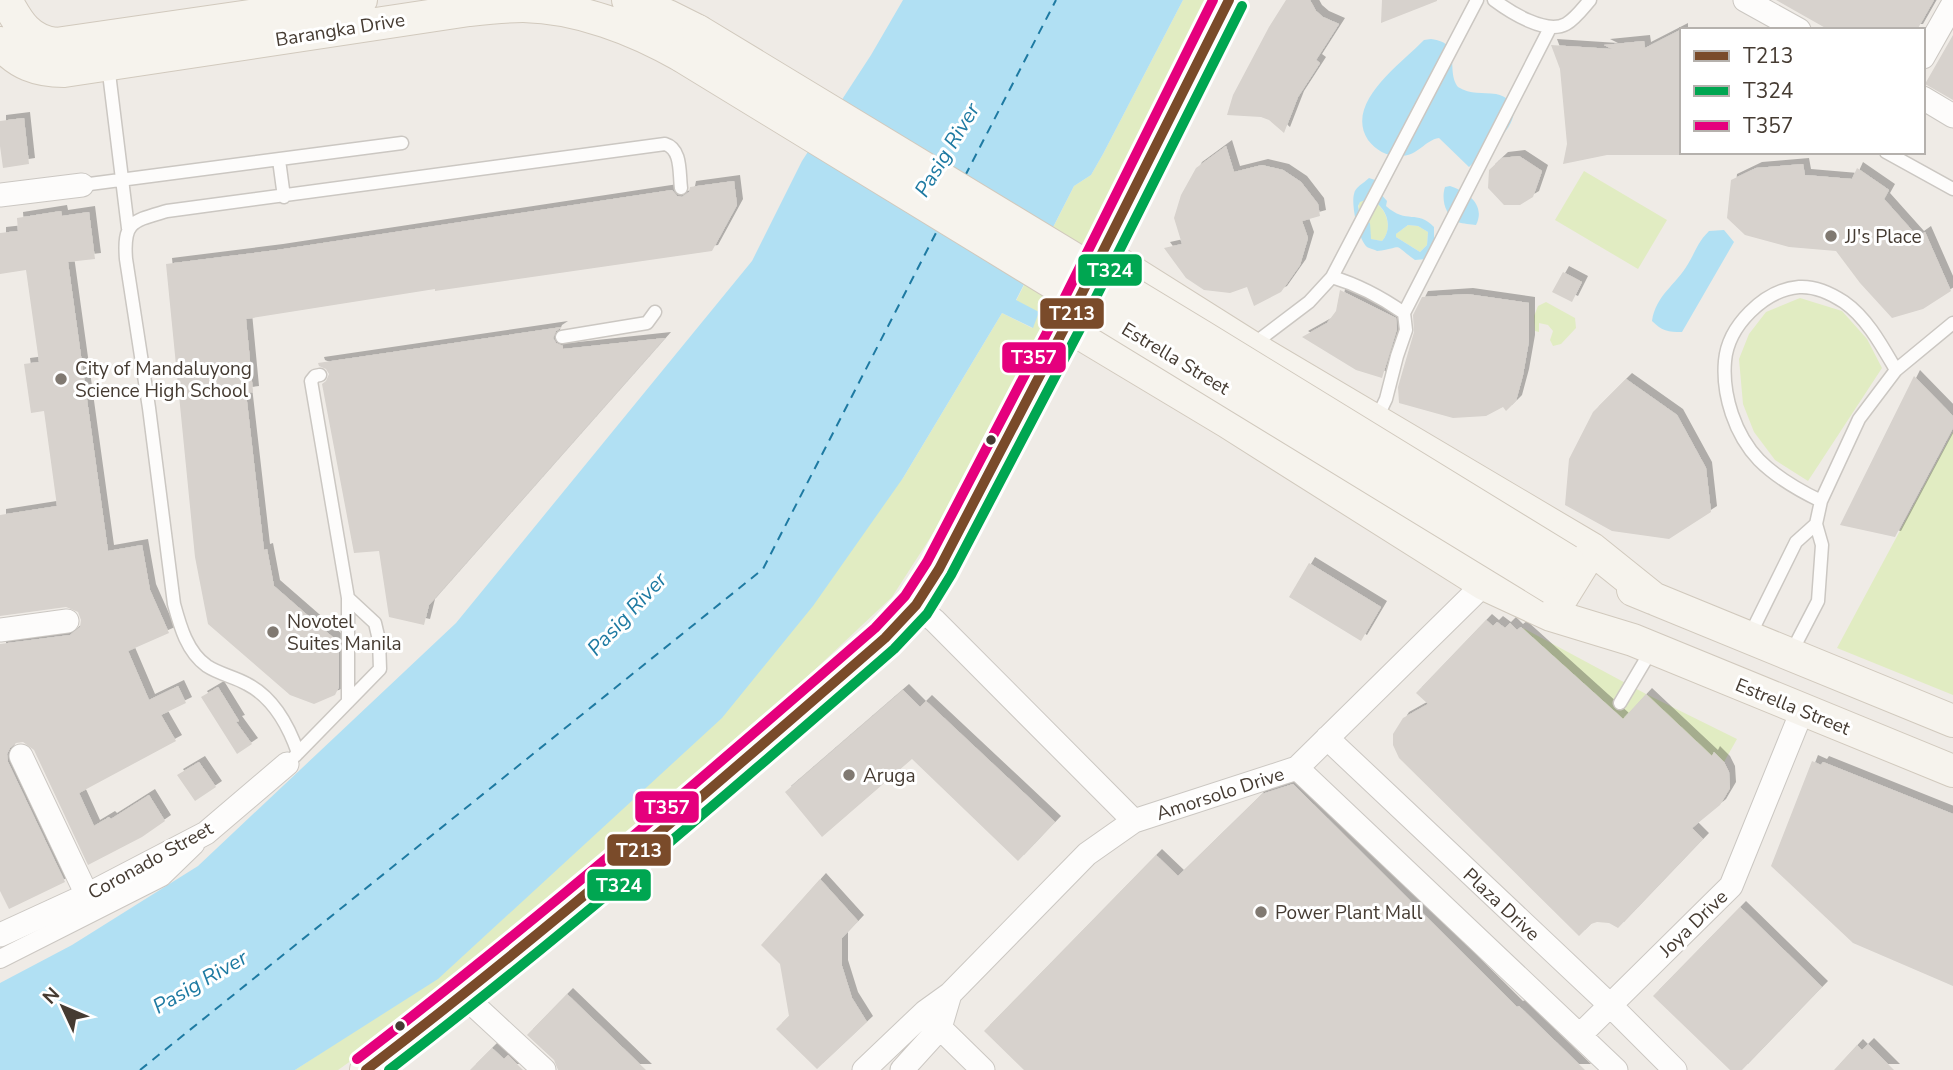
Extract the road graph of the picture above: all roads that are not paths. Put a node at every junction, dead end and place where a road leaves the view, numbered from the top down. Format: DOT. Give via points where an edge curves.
graph roads {
  1 [pos="6,0"];
  2 [pos="361,0"];
  3 [pos="628,0"];
  4 [pos="1229,0"];
  5 [pos="1477,0"];
  6 [pos="1494,0"];
  7 [pos="1590,0"];
  8 [pos="1745,0"];
  9 [pos="1953,4"];
  10 [pos="1550,28"];
  11 [pos="1795,28"];
  12 [pos="0,43"];
  13 [pos="690,43"];
  14 [pos="1925,53"];
  15 [pos="108,65"];
  16 [pos="1925,99"];
  17 [pos="1953,116"];
  18 [pos="402,143"];
  19 [pos="1890,154"];
  20 [pos="279,160"];
  21 [pos="122,180"];
  22 [pos="82,185"];
  23 [pos="681,188"];
  24 [pos="1953,189"];
  25 [pos="0,195"];
  26 [pos="284,197"];
  27 [pos="128,228"];
  28 [pos="1102,253"];
  29 [pos="1332,277"];
  30 [pos="654,312"];
  31 [pos="1404,313"];
  32 [pos="1953,323"];
  33 [pos="1066,325"];
  34 [pos="562,337"];
  35 [pos="1251,347"];
  36 [pos="1896,370"];
  37 [pos="320,375"];
  38 [pos="1376,420"];
  39 [pos="1226,421"];
  40 [pos="1821,500"];
  41 [pos="1816,524"];
  42 [pos="1580,559"];
  43 [pos="1484,584"];
  44 [pos="348,598"];
  45 [pos="1555,599"];
  46 [pos="916,605"];
  47 [pos="67,621"];
  48 [pos="0,630"];
  49 [pos="1748,637"];
  50 [pos="1643,645"];
  51 [pos="1790,655"];
  52 [pos="349,666"];
  53 [pos="369,678"];
  54 [pos="348,702"];
  55 [pos="1620,703"];
  56 [pos="1802,711"];
  57 [pos="1953,721"];
  58 [pos="1327,738"];
  59 [pos="20,757"];
  60 [pos="293,759"];
  61 [pos="1297,768"];
  62 [pos="1953,771"];
  63 [pos="1134,821"];
  64 [pos="206,833"];
  65 [pos="87,895"];
  66 [pos="0,935"];
  67 [pos="0,959"];
  68 [pos="464,996"];
  69 [pos="1610,1005"];
  70 [pos="933,1020"];
  71 [pos="1580,1035"];
  72 [pos="898,1037"];
  73 [pos="916,1065"];
  74 [pos="366,1070"];
  75 [pos="544,1070"];
  76 [pos="864,1070"];
  77 [pos="983,1070"];
  78 [pos="1616,1070"];
  79 [pos="1675,1070"];
  1 -- 2 [label="main road, Barangka Drive" via="27,33 43,43 56,44"];
  3 -- 13 [label="main road" via="668,16"];
  4 -- 28 [label="main road"];
  5 -- 29 [label="lane"];
  6 -- 10 [label="lane"];
  7 -- 10 [label="lane" via="1565,24"];
  8 -- 11 [label="street"];
  9 -- 14 [label="street"];
  10 -- 31 [label="lane"];
  12 -- 15 [label="main road, Barangka Drive" via="15,58 37,69 64,71"];
  13 -- 15 [label="main road, Barangka Drive" via="650,39 592,18 526,6 469,10"];
  13 -- 42 [label="main road, Estrella Street, bridge" via="1192,330"];
  13 -- 45 [label="main road, Estrella Street, bridge"];
  15 -- 21 [label="lane"];
  16 -- 17 [label="street"];
  18 -- 20 [label="lane"];
  19 -- 24 [label="lane"];
  20 -- 21 [label="lane"];
  20 -- 26 [label="lane"];
  21 -- 22 [label="lane"];
  21 -- 27 [label="lane"];
  22 -- 25 [label="street"];
  23 -- 26 [label="lane" via="677,152 665,144"];
  26 -- 27 [label="lane" via="167,211"];
  27 -- 60 [label="lane" via="126,260 176,613 191,649 207,666 251,685 272,705 289,728"];
  28 -- 33 [label="main road"];
  28 -- 35 [label="main road, Estrella Street"];
  29 -- 31 [label="lane" via="1381,296"];
  29 -- 35 [label="lane" via="1309,302"];
  30 -- 34 [label="lane" via="647,323"];
  31 -- 38 [label="lane" via="1406,330"];
  32 -- 36 [label="lane"];
  33 -- 39 [label="main road, Estrella Street"];
  33 -- 46 [label="main road"];
  35 -- 38 [label="main road, Estrella Street"];
  35 -- 39 [label="main road" via="1227,365 1215,388"];
  36 -- 40 [label="lane" via="1859,419"];
  36 -- 40 [label="lane" via="1863,321 1826,292 1800,287 1771,294 1735,331 1725,360 1727,399 1739,430 1757,458 1777,476"];
  37 -- 44 [label="lane" via="311,381"];
  38 -- 42 [label="main road, Estrella Street"];
  39 -- 43 [label="main road, Estrella Street"];
  40 -- 41 [label="lane"];
  41 -- 49 [label="lane" via="1796,542"];
  41 -- 51 [label="lane" via="1822,545 1818,601"];
  42 -- 45 [label="main road"];
  42 -- 49 [label="main road, Estrella Street" via="1653,598"];
  43 -- 45 [label="main road, Estrella Street"];
  43 -- 58 [label="street, Amorsolo Drive"];
  44 -- 52 [label="lane"];
  44 -- 53 [label="lane" via="375,623 378,632 380,669"];
  45 -- 50 [label="main road, Estrella Street"];
  46 -- 63 [label="street"];
  46 -- 68 [label="main road" via="885,638 646,846"];
  47 -- 48 [label="street"];
  49 -- 51 [label="main road, Estrella Street"];
  50 -- 55 [label="lane"];
  50 -- 56 [label="main road, Estrella Street"];
  51 -- 57 [label="main road, Estrella Street"];
  52 -- 53 [label="lane"];
  52 -- 54 [label="lane"];
  53 -- 54 [label="lane"];
  54 -- 60 [label="lane"];
  56 -- 62 [label="main road, Estrella Street"];
  56 -- 69 [label="street, Joya Drive" via="1731,886"];
  58 -- 61 [label="street, Amorsolo Drive"];
  58 -- 69 [label="street, Plaza Drive"];
  59 -- 65 [label="street"];
  60 -- 64 [label="street, Coronado Street"];
  61 -- 63 [label="street, Amorsolo Drive"];
  61 -- 71 [label="street"];
  63 -- 70 [label="street, Amorsolo Drive" via="1087,854 950,994"];
  64 -- 65 [label="street, Coronado Street"];
  64 -- 67 [label="street" via="162,877"];
  65 -- 66 [label="street, Coronado Street"];
  68 -- 74 [label="main road"];
  68 -- 75 [label="street"];
  69 -- 71 [label="street, Joya Drive"];
  69 -- 79 [label="street, Plaza Drive"];
  70 -- 72 [label="street"];
  70 -- 73 [label="street, Amorsolo Drive"];
  70 -- 77 [label="street"];
  71 -- 78 [label="street"];
  72 -- 73 [label="street"];
  72 -- 76 [label="street"];
}
